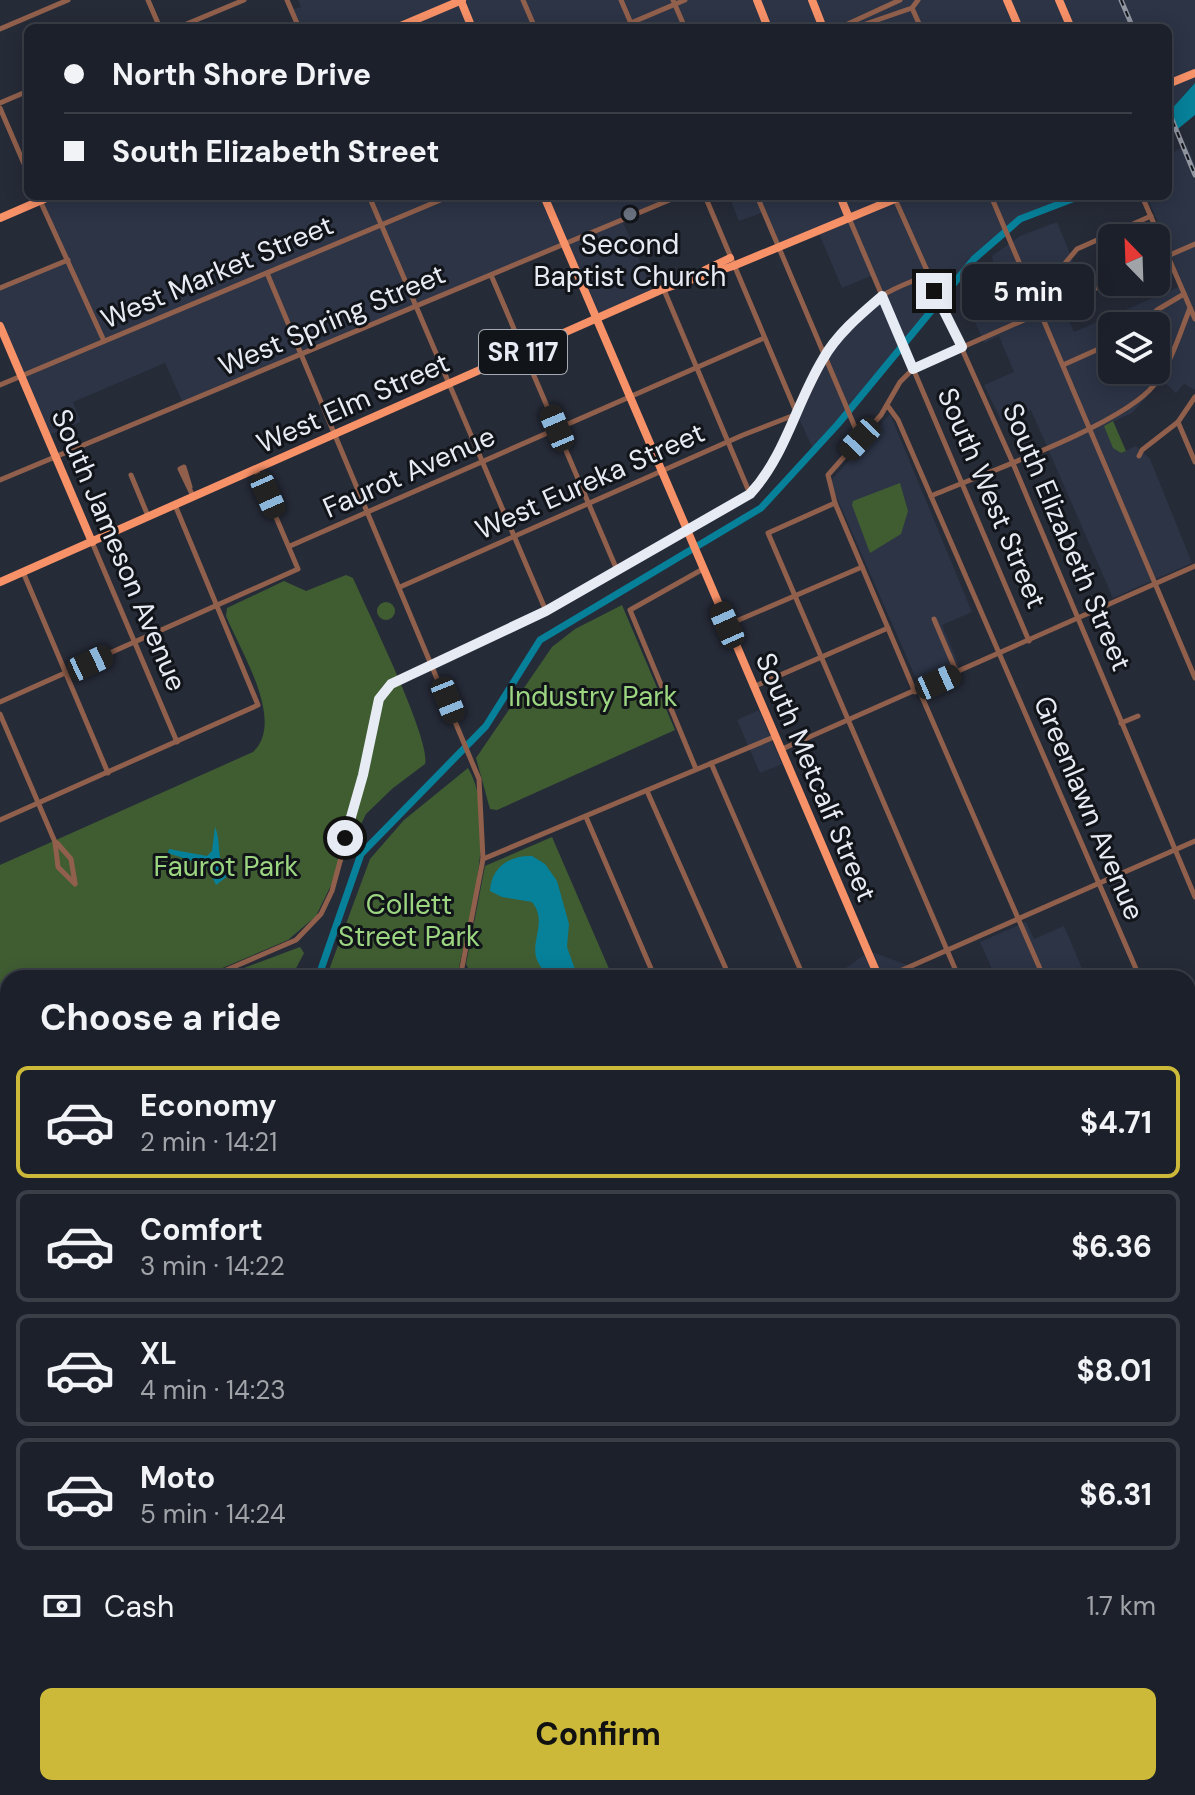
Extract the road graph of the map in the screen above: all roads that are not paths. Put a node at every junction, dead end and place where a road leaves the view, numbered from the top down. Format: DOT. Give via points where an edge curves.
graph roads {
  1 [pos="68,0"];
  2 [pos="148,0"];
  3 [pos="244,0"];
  4 [pos="287,0"];
  5 [pos="461,0"];
  6 [pos="523,0"];
  7 [pos="621,0"];
  8 [pos="685,0"];
  9 [pos="757,0"];
  10 [pos="812,0"];
  11 [pos="901,0"];
  12 [pos="1007,0"];
  13 [pos="1059,0"];
  14 [pos="674,2"];
  15 [pos="916,4"];
  16 [pos="158,24"];
  17 [pos="187,24"];
  18 [pos="297,24"];
  19 [pos="405,24"];
  20 [pos="470,24"];
  21 [pos="533,24"];
  22 [pos="632,24"];
  23 [pos="634,24"];
  24 [pos="683,24"];
  25 [pos="766,24"];
  26 [pos="821,24"];
  27 [pos="848,24"];
  28 [pos="864,24"];
  29 [pos="920,24"];
  30 [pos="1017,24"];
  31 [pos="1069,24"];
  32 [pos="0,29"];
  33 [pos="1195,73"];
  34 [pos="1172,82"];
  35 [pos="24,93"];
  36 [pos="0,106"];
  37 [pos="24,163"];
  38 [pos="38,200"];
  39 [pos="40,200"];
  40 [pos="371,200"];
  41 [pos="440,200"];
  42 [pos="546,200"];
  43 [pos="669,200"];
  44 [pos="707,200"];
  45 [pos="759,200"];
  46 [pos="842,200"];
  47 [pos="890,200"];
  48 [pos="898,200"];
  49 [pos="993,200"];
  50 [pos="1144,200"];
  51 [pos="1151,216"];
  52 [pos="0,218"];
  53 [pos="849,218"];
  54 [pos="381,224"];
  55 [pos="1133,224"];
  56 [pos="1154,224"];
  57 [pos="1098,240"];
  58 [pos="564,244"];
  59 [pos="1195,244"];
  60 [pos="779,247"];
  61 [pos="1170,255"];
  62 [pos="68,260"];
  63 [pos="1170,261"];
  64 [pos="731,262"];
  65 [pos="267,273"];
  66 [pos="491,275"];
  67 [pos="927,275"];
  68 [pos="1029,286"];
  69 [pos="1098,287"];
  70 [pos="0,288"];
  71 [pos="663,289"];
  72 [pos="1184,294"];
  73 [pos="882,296"];
  74 [pos="416,306"];
  75 [pos="1190,308"];
  76 [pos="1156,312"];
  77 [pos="1040,313"];
  78 [pos="596,319"];
  79 [pos="1195,319"];
  80 [pos="0,326"];
  81 [pos="764,338"];
  82 [pos="104,341"];
  83 [pos="962,347"];
  84 [pos="1098,349"];
  85 [pos="524,352"];
  86 [pos="301,354"];
  87 [pos="824,356"];
  88 [pos="1063,365"];
  89 [pos="696,367"];
  90 [pos="913,369"];
  91 [pos="21,376"];
  92 [pos="449,384"];
  93 [pos="0,385"];
  94 [pos="1195,397"];
  95 [pos="627,398"];
  96 [pos="887,405"];
  97 [pos="797,414"];
  98 [pos="1178,422"];
  99 [pos="557,428"];
  100 [pos="1090,428"];
  101 [pos="337,435"];
  102 [pos="860,439"];
  103 [pos="728,442"];
  104 [pos="55,456"];
  105 [pos="1139,456"];
  106 [pos="482,461"];
  107 [pos="1012,461"];
  108 [pos="1195,462"];
  109 [pos="256,470"];
  110 [pos="660,472"];
  111 [pos="131,475"];
  112 [pos="0,480"];
  113 [pos="962,483"];
  114 [pos="750,494"];
  115 [pos="931,496"];
  116 [pos="835,503"];
  117 [pos="588,504"];
  118 [pos="175,505"];
  119 [pos="368,512"];
  120 [pos="148,516"];
  121 [pos="687,534"];
  122 [pos="516,537"];
  123 [pos="92,542"];
  124 [pos="290,546"];
  125 [pos="1195,566"];
  126 [pos="862,567"];
  127 [pos="703,569"];
  128 [pos="617,570"];
  129 [pos="23,572"];
  130 [pos="0,582"];
  131 [pos="1155,584"];
  132 [pos="400,587"];
  133 [pos="795,596"];
  134 [pos="218,606"];
  135 [pos="546,611"];
  136 [pos="934,619"];
  137 [pos="1078,620"];
  138 [pos="727,625"];
  139 [pos="888,628"];
  140 [pos="1029,641"];
  141 [pos="136,642"];
  142 [pos="1001,653"];
  143 [pos="821,657"];
  144 [pos="432,663"];
  145 [pos="67,673"];
  146 [pos="957,673"];
  147 [pos="1195,678"];
  148 [pos="753,687"];
  149 [pos="917,691"];
  150 [pos="0,702"];
  151 [pos="0,714"];
  152 [pos="1138,716"];
  153 [pos="848,720"];
  154 [pos="1121,723"];
  155 [pos="774,737"];
  156 [pos="177,742"];
  157 [pos="779,750"];
  158 [pos="711,763"];
  159 [pos="696,769"];
  160 [pos="108,773"];
  161 [pos="647,791"];
  162 [pos="39,803"];
  163 [pos="586,817"];
  164 [pos="0,820"];
  165 [pos="1195,841"];
  166 [pos="55,842"];
  167 [pos="1175,850"];
  168 [pos="483,859"];
  169 [pos="1100,883"];
  170 [pos="1195,897"];
  171 [pos="1018,919"];
  172 [pos="947,950"];
  173 [pos="227,970"];
  174 [pos="462,970"];
  175 [pos="652,970"];
  176 [pos="726,970"];
  177 [pos="801,970"];
  178 [pos="877,970"];
  179 [pos="900,970"];
  180 [pos="956,970"];
  181 [pos="1040,970"];
  182 [pos="1137,970"];
  1 -- 32 [label="street"];
  2 -- 16 [label="street"];
  3 -- 17 [label="street"];
  4 -- 18 [label="street"];
  5 -- 19 [label="main road"];
  5 -- 20 [label="main road"];
  6 -- 21 [label="street"];
  7 -- 22 [label="street"];
  8 -- 14 [label="street"];
  9 -- 25 [label="main road"];
  10 -- 26 [label="main road"];
  11 -- 15 [label="street"];
  11 -- 27 [label="street"];
  12 -- 30 [label="main road"];
  13 -- 31 [label="main road"];
  14 -- 23 [label="street"];
  14 -- 24 [label="street"];
  15 -- 28 [label="street"];
  15 -- 29 [label="street"];
  33 -- 34 [label="main road"];
  35 -- 36 [label="street"];
  36 -- 37 [label="street"];
  38 -- 52 [label="main road"];
  39 -- 62 [label="street"];
  40 -- 54 [label="street"];
  41 -- 54 [label="street, West Market Street"];
  42 -- 58 [label="main road, South Metcalf Street"];
  43 -- 58 [label="street, West Spring Street"];
  44 -- 64 [label="street"];
  45 -- 60 [label="street"];
  46 -- 53 [label="main road, South West Street"];
  47 -- 53 [label="main road, West Elm Street / SR 117"];
  48 -- 67 [label="street, South Elizabeth Street"];
  49 -- 68 [label="street"];
  50 -- 51 [label="street"];
  51 -- 55 [label="street"];
  51 -- 56 [label="street"];
  53 -- 60 [label="main road, West Elm Street / SR 117"];
  53 -- 73 [label="street, South West Street"];
  54 -- 65 [label="street, West Market Street"];
  54 -- 74 [label="street"];
  57 -- 68 [label="street" via="1071,253 1056,274"];
  58 -- 66 [label="street, West Spring Street"];
  58 -- 78 [label="main road, South Metcalf Street"];
  59 -- 61 [label="street"];
  60 -- 64 [label="main road, West Elm Street / SR 117"];
  60 -- 87 [label="street"];
  62 -- 70 [label="street"];
  62 -- 82 [label="street"];
  63 -- 72 [label="street"];
  64 -- 71 [label="main road, West Elm Street / SR 117"];
  64 -- 81 [label="street"];
  65 -- 82 [label="street, West Market Street"];
  65 -- 86 [label="street"];
  66 -- 74 [label="street, West Spring Street"];
  66 -- 85 [label="street"];
  67 -- 73 [label="street"];
  67 -- 83 [label="street, South Elizabeth Street"];
  68 -- 77 [label="street"];
  69 -- 77 [label="street"];
  71 -- 78 [label="main road, West Elm Street / SR 117"];
  71 -- 89 [label="street"];
  72 -- 75 [label="street"];
  72 -- 76 [label="street"];
  73 -- 87 [label="street"];
  73 -- 90 [label="street, South West Street"];
  74 -- 86 [label="street, West Spring Street"];
  74 -- 92 [label="street"];
  75 -- 79 [label="street"];
  75 -- 100 [label="street" via="1155,385 1132,406"];
  77 -- 83 [label="street"];
  77 -- 88 [label="street"];
  78 -- 85 [label="main road, West Elm Street / SR 117"];
  78 -- 95 [label="main road, South Metcalf Street"];
  80 -- 91 [label="main road, South Jameson Avenue"];
  81 -- 89 [label="street, Faurot Avenue"];
  81 -- 97 [label="street"];
  82 -- 91 [label="street, West Market Street"];
  83 -- 90 [label="street"];
  83 -- 107 [label="street, South Elizabeth Street"];
  84 -- 88 [label="street"];
  85 -- 92 [label="main road, West Elm Street / SR 117"];
  85 -- 99 [label="street"];
  86 -- 101 [label="street"];
  86 -- 104 [label="street, West Spring Street"];
  87 -- 97 [label="street"];
  87 -- 102 [label="street"];
  88 -- 100 [label="street"];
  89 -- 95 [label="street, Faurot Avenue"];
  89 -- 103 [label="street"];
  90 -- 96 [label="street"];
  90 -- 113 [label="street, South West Street"];
  91 -- 93 [label="street, West Market Street"];
  91 -- 104 [label="main road, South Jameson Avenue"];
  92 -- 101 [label="main road, West Elm Street / SR 117"];
  92 -- 106 [label="street"];
  94 -- 98 [label="street"];
  95 -- 99 [label="street, Faurot Avenue"];
  95 -- 110 [label="main road, South Metcalf Street"];
  96 -- 102 [label="street"];
  96 -- 115 [label="street, Greenlawn Avenue"];
  97 -- 103 [label="street, West Eureka Street"];
  97 -- 114 [label="street" via="773,465"];
  98 -- 105 [label="street"];
  98 -- 108 [label="street"];
  99 -- 106 [label="street, Faurot Avenue"];
  99 -- 117 [label="street"];
  100 -- 107 [label="street"];
  100 -- 131 [label="street"];
  101 -- 109 [label="main road, West Elm Street / SR 117"];
  101 -- 119 [label="street"];
  102 -- 116 [label="street" via="827,478"];
  103 -- 110 [label="street, West Eureka Street"];
  103 -- 114 [label="street"];
  104 -- 112 [label="street, West Spring Street"];
  104 -- 123 [label="main road, South Jameson Avenue"];
  106 -- 119 [label="street, Faurot Avenue"];
  106 -- 122 [label="street"];
  107 -- 113 [label="street"];
  107 -- 137 [label="street, South Elizabeth Street"];
  109 -- 118 [label="main road, West Elm Street / SR 117" via="192,491"];
  109 -- 124 [label="street"];
  110 -- 117 [label="street, West Eureka Street"];
  110 -- 121 [label="main road, South Metcalf Street"];
  111 -- 120 [label="street"];
  113 -- 115 [label="street"];
  113 -- 140 [label="street, South West Street"];
  114 -- 121 [label="street"];
  115 -- 142 [label="street, Greenlawn Avenue"];
  116 -- 126 [label="street"];
  116 -- 133 [label="street" via="768,533"];
  117 -- 122 [label="street, West Eureka Street"];
  117 -- 128 [label="street"];
  118 -- 120 [label="main road, West Elm Street / SR 117"];
  118 -- 134 [label="street"];
  119 -- 124 [label="street, Faurot Avenue"];
  119 -- 132 [label="street"];
  120 -- 123 [label="main road, West Elm Street / SR 117"];
  121 -- 127 [label="main road, South Metcalf Street"];
  121 -- 128 [label="street"];
  122 -- 132 [label="street, West Eureka Street"];
  122 -- 135 [label="street"];
  123 -- 129 [label="main road, West Elm Street / SR 117"];
  123 -- 141 [label="street, South Jameson Avenue"];
  124 -- 134 [label="street" via="298,569"];
  125 -- 131 [label="street"];
  126 -- 133 [label="street"];
  126 -- 139 [label="street"];
  127 -- 138 [label="main road, South Metcalf Street"];
  127 -- 159 [label="street" via="630,610"];
  128 -- 135 [label="street"];
  129 -- 130 [label="main road, West Elm Street / SR 117"];
  129 -- 145 [label="street"];
  131 -- 137 [label="street"];
  131 -- 147 [label="street"];
  132 -- 144 [label="street"];
  133 -- 138 [label="street"];
  133 -- 143 [label="street"];
  134 -- 141 [label="street"];
  134 -- 156 [label="street" via="258,702"];
  135 -- 144 [label="street"];
  136 -- 146 [label="street"];
  137 -- 140 [label="street"];
  137 -- 154 [label="street, South Elizabeth Street"];
  138 -- 148 [label="main road, South Metcalf Street"];
  139 -- 143 [label="street"];
  139 -- 149 [label="street"];
  140 -- 142 [label="street"];
  141 -- 145 [label="street"];
  141 -- 156 [label="street, South Jameson Avenue"];
  142 -- 146 [label="street"];
  142 -- 169 [label="street, Greenlawn Avenue"];
  143 -- 148 [label="street"];
  143 -- 153 [label="street"];
  144 -- 168 [label="street" via="475,768 483,808"];
  144 -- 173 [label="street" via="395,681 379,699 360,788 321,914 302,936"];
  145 -- 150 [label="street"];
  145 -- 160 [label="street"];
  146 -- 149 [label="street"];
  148 -- 155 [label="main road, South Metcalf Street"];
  149 -- 153 [label="street"];
  149 -- 171 [label="street"];
  151 -- 162 [label="street"];
  152 -- 154 [label="street"];
  153 -- 157 [label="street"];
  153 -- 172 [label="street"];
  154 -- 167 [label="street, South Elizabeth Street"];
  155 -- 157 [label="main road, South Metcalf Street"];
  155 -- 158 [label="street"];
  156 -- 160 [label="street"];
  157 -- 178 [label="main road, South Metcalf Street"];
  158 -- 159 [label="street"];
  158 -- 177 [label="street"];
  159 -- 161 [label="street"];
  160 -- 162 [label="street"];
  161 -- 163 [label="street"];
  161 -- 176 [label="street"];
  162 -- 164 [label="street"];
  162 -- 166 [label="street"];
  163 -- 168 [label="street"];
  163 -- 175 [label="street"];
  165 -- 167 [label="street"];
  166 -- 166 [label="street" via="58,867 75,884 71,859"];
  167 -- 169 [label="street"];
  167 -- 170 [label="street, South Elizabeth Street"];
  168 -- 174 [label="street"];
  169 -- 171 [label="street"];
  169 -- 182 [label="street, Greenlawn Avenue"];
  171 -- 172 [label="street"];
  171 -- 181 [label="street"];
  172 -- 179 [label="street"];
  172 -- 180 [label="street"];
}
